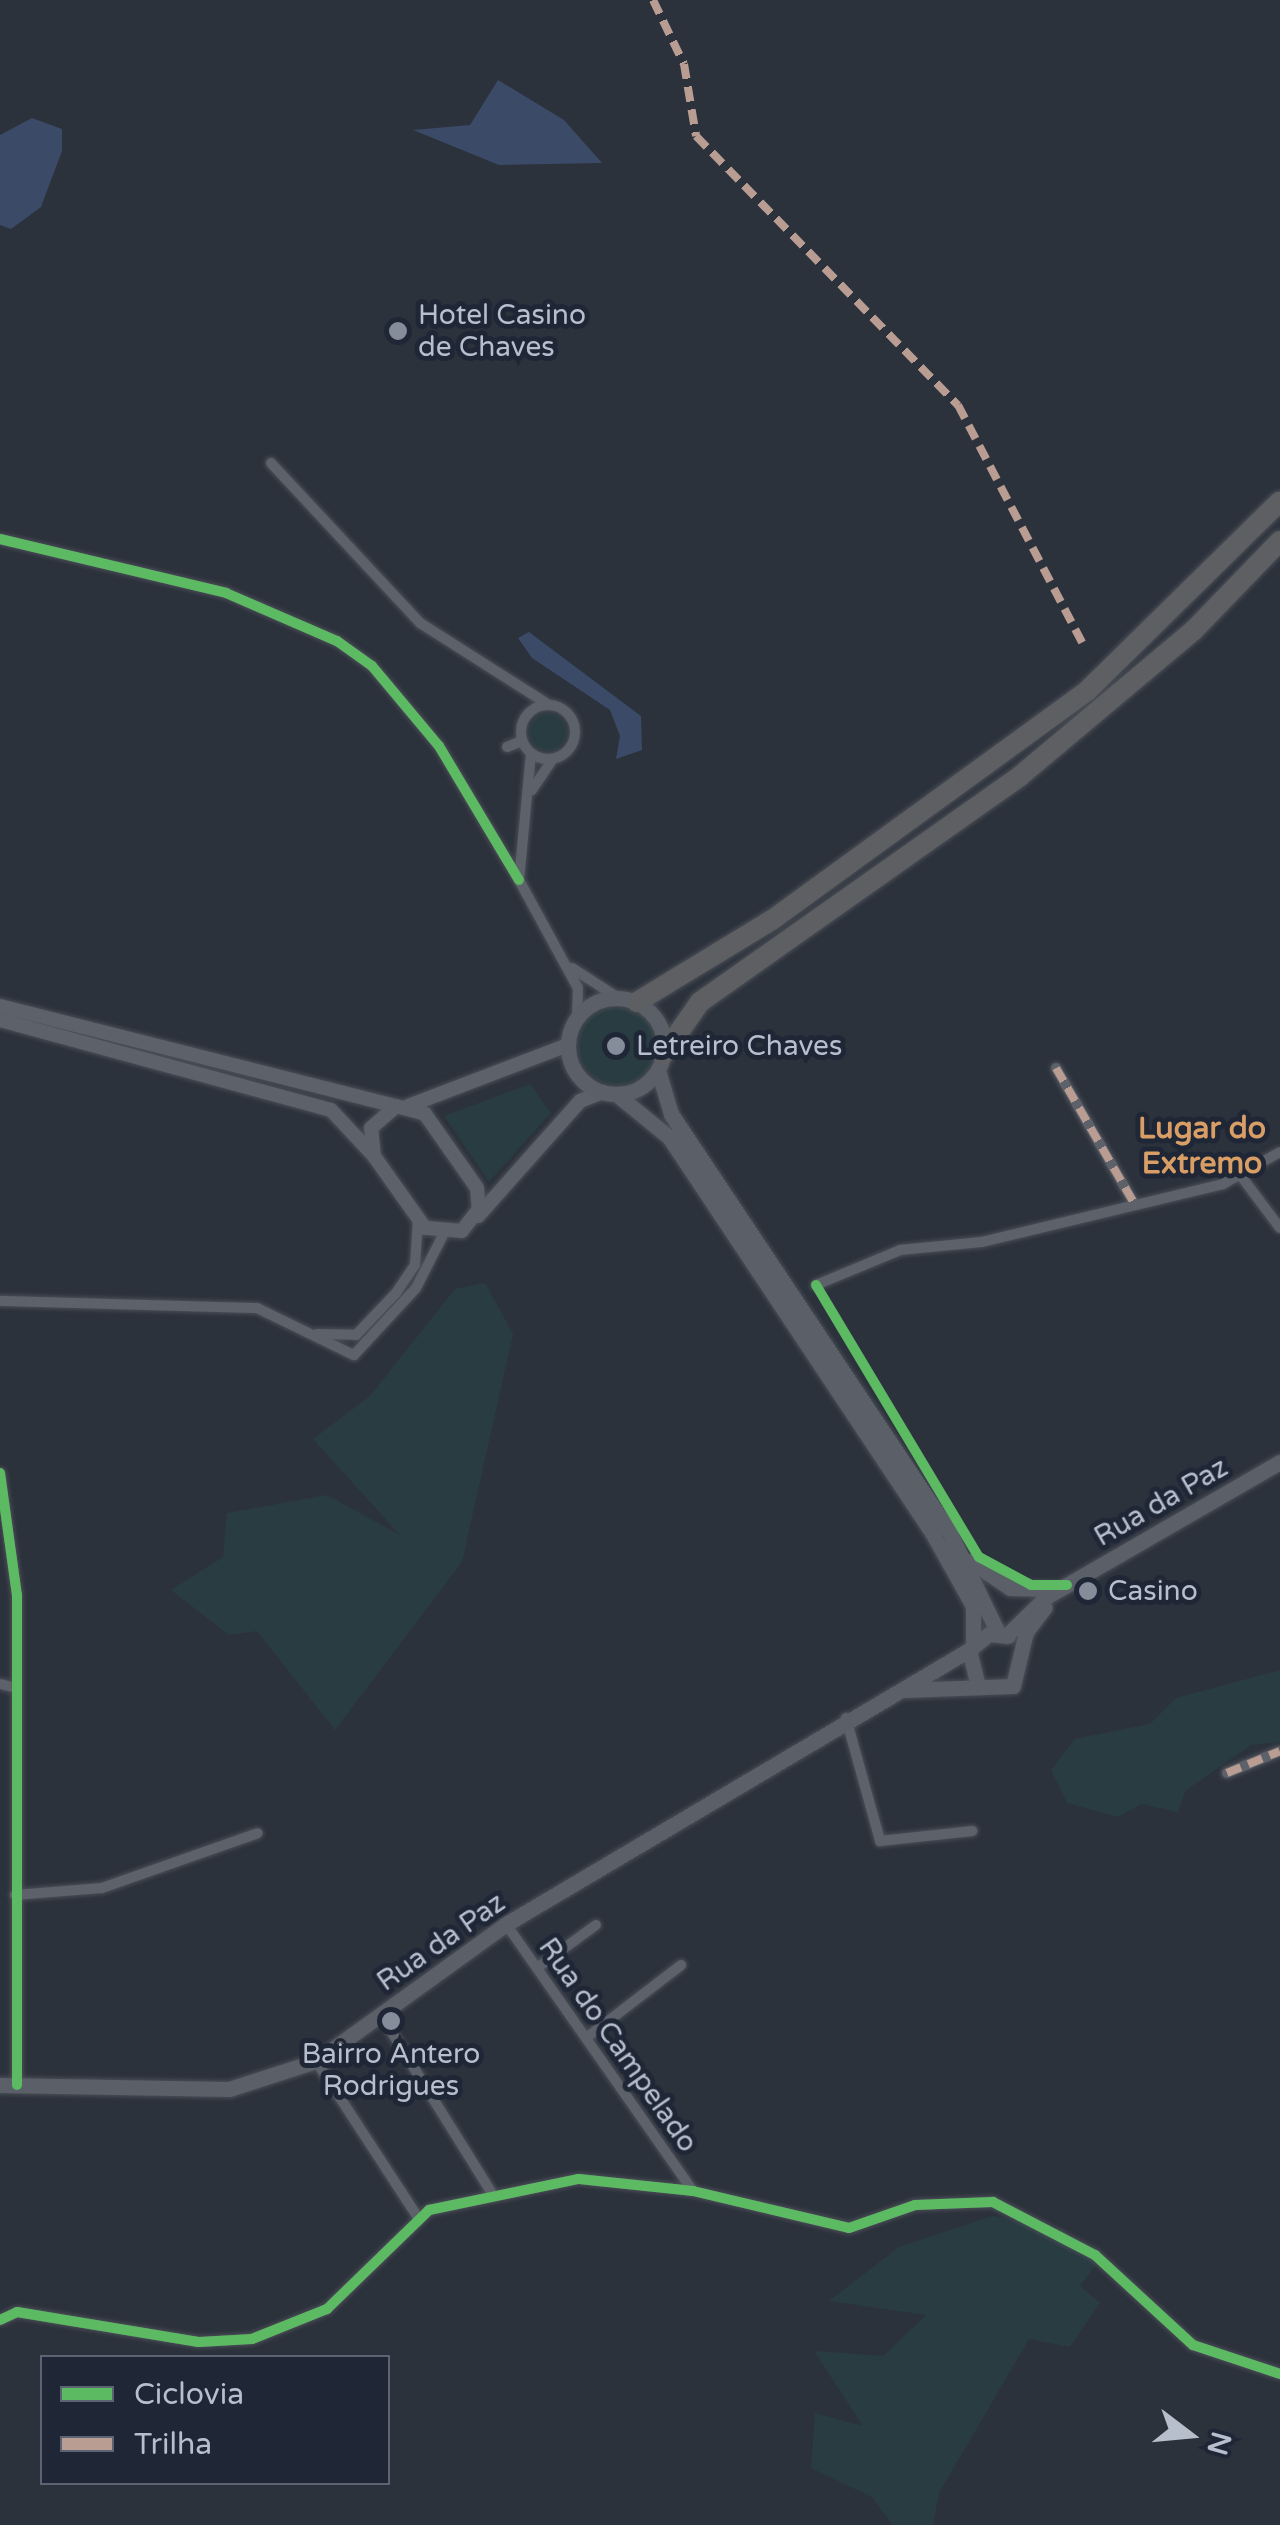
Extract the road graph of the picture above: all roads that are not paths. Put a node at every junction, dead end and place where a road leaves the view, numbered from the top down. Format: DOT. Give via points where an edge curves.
graph roads {
  1 [pos="271,462"];
  2 [pos="1280,501"];
  3 [pos="0,539"];
  4 [pos="1280,541"];
  5 [pos="521,690"];
  6 [pos="548,704"];
  7 [pos="522,722"];
  8 [pos="522,741"];
  9 [pos="507,746"];
  10 [pos="531,753"];
  11 [pos="553,759"];
  12 [pos="529,796"];
  13 [pos="519,880"];
  14 [pos="567,964"];
  15 [pos="627,1000"];
  16 [pos="0,1006"];
  17 [pos="577,1018"];
  18 [pos="0,1020"];
  19 [pos="568,1045"];
  20 [pos="661,1063"];
  21 [pos="1056,1068"];
  22 [pos="610,1093"];
  23 [pos="402,1106"];
  24 [pos="1280,1152"];
  25 [pos="374,1156"];
  26 [pos="1240,1176"];
  27 [pos="1135,1204"];
  28 [pos="418,1219"];
  29 [pos="475,1220"];
  30 [pos="1280,1228"];
  31 [pos="443,1235"];
  32 [pos="816,1285"];
  33 [pos="0,1301"];
  34 [pos="316,1334"];
  35 [pos="1280,1462"];
  36 [pos="0,1474"];
  37 [pos="958,1548"];
  38 [pos="1067,1586"];
  39 [pos="1002,1634"];
  40 [pos="971,1647"];
  41 [pos="1022,1649"];
  42 [pos="0,1684"];
  43 [pos="978,1686"];
  44 [pos="16,1688"];
  45 [pos="873,1702"];
  46 [pos="846,1718"];
  47 [pos="1280,1752"];
  48 [pos="0,1759"];
  49 [pos="14,1761"];
  50 [pos="1227,1772"];
  51 [pos="972,1832"];
  52 [pos="258,1833"];
  53 [pos="15,1895"];
  54 [pos="506,1924"];
  55 [pos="596,1925"];
  56 [pos="681,1965"];
  57 [pos="536,1968"];
  58 [pos="381,2015"];
  59 [pos="586,2038"];
  60 [pos="316,2061"];
  61 [pos="8,2085"];
  62 [pos="693,2191"];
  63 [pos="491,2192"];
  64 [pos="417,2216"];
  65 [pos="0,2320"];
  66 [pos="1280,2374"];
  1 -- 5 [label="street" via="420,623 496,664"];
  2 -- 15 [label="highway" via="1088,690 772,920"];
  3 -- 13 [label="street" via="252,601 338,641 372,666 439,746"];
  4 -- 20 [label="highway" via="1193,630 1020,776 700,1002"];
  5 -- 6 [label="street"];
  5 -- 7 [label="street"];
  6 -- 7 [label="street"];
  6 -- 11 [label="street" via="574,727 568,750"];
  7 -- 8 [label="street"];
  8 -- 9 [label="street"];
  8 -- 10 [label="street"];
  10 -- 11 [label="street"];
  10 -- 12 [label="street"];
  11 -- 12 [label="street"];
  12 -- 13 [label="street"];
  13 -- 14 [label="street"];
  14 -- 15 [label="street"];
  14 -- 17 [label="street"];
  15 -- 17 [label="main road"];
  15 -- 20 [label="main road" via="662,1029"];
  16 -- 23 [label="street"];
  17 -- 19 [label="main road"];
  18 -- 25 [label="street" via="331,1110"];
  19 -- 22 [label="main road" via="580,1078"];
  19 -- 23 [label="street"];
  20 -- 22 [label="main road"];
  20 -- 37 [label="main road" via="671,1114"];
  21 -- 27 [label="street"];
  22 -- 29 [label="street" via="580,1100"];
  22 -- 40 [label="main road" via="669,1137 934,1536 973,1606"];
  23 -- 25 [label="street" via="372,1128"];
  23 -- 29 [label="street" via="426,1114 477,1188"];
  24 -- 26 [label="street"];
  25 -- 28 [label="street"];
  26 -- 27 [label="street"];
  26 -- 30 [label="street"];
  27 -- 32 [label="street" via="982,1242 900,1250"];
  28 -- 31 [label="street"];
  28 -- 34 [label="street" via="415,1265 399,1290 356,1334"];
  29 -- 31 [label="street"];
  31 -- 34 [label="street" via="416,1288 362,1352 334,1352"];
  33 -- 34 [label="street" via="257,1308"];
  35 -- 38 [label="main road, Rua da Paz"];
  36 -- 44 [label="street" via="16,1560"];
  37 -- 38 [label="main road" via="1010,1588"];
  37 -- 39 [label="main road"];
  38 -- 39 [label="main road"];
  38 -- 41 [label="main road" via="1033,1618"];
  39 -- 40 [label="main road"];
  39 -- 41 [label="main road"];
  40 -- 43 [label="main road"];
  40 -- 45 [label="main road"];
  41 -- 43 [label="main road" via="1013,1686"];
  42 -- 44 [label="street"];
  43 -- 45 [label="main road" via="924,1685"];
  44 -- 49 [label="street"];
  45 -- 46 [label="main road, Rua da Paz"];
  46 -- 51 [label="street" via="880,1841"];
  46 -- 54 [label="main road, Rua da Paz"];
  47 -- 50 [label="street"];
  48 -- 49 [label="street"];
  49 -- 53 [label="street"];
  52 -- 53 [label="street" via="102,1888"];
  53 -- 61 [label="street"];
  54 -- 57 [label="street, Rua do Campelado"];
  54 -- 58 [label="main road, Rua da Paz"];
  55 -- 57 [label="street"];
  56 -- 59 [label="street"];
  57 -- 59 [label="street, Rua do Campelado"];
  58 -- 60 [label="main road, Rua da Paz"];
  58 -- 63 [label="street"];
  59 -- 62 [label="street, Rua do Campelado"];
  60 -- 61 [label="main road, Rua da Paz" via="229,2089"];
  60 -- 64 [label="street"];
  62 -- 63 [label="street" via="579,2179"];
  62 -- 66 [label="street" via="849,2228 915,2205 993,2202 1095,2255 1193,2345"];
  63 -- 64 [label="street"];
  64 -- 65 [label="street" via="327,2309 252,2339 200,2342 17,2312"];
}
